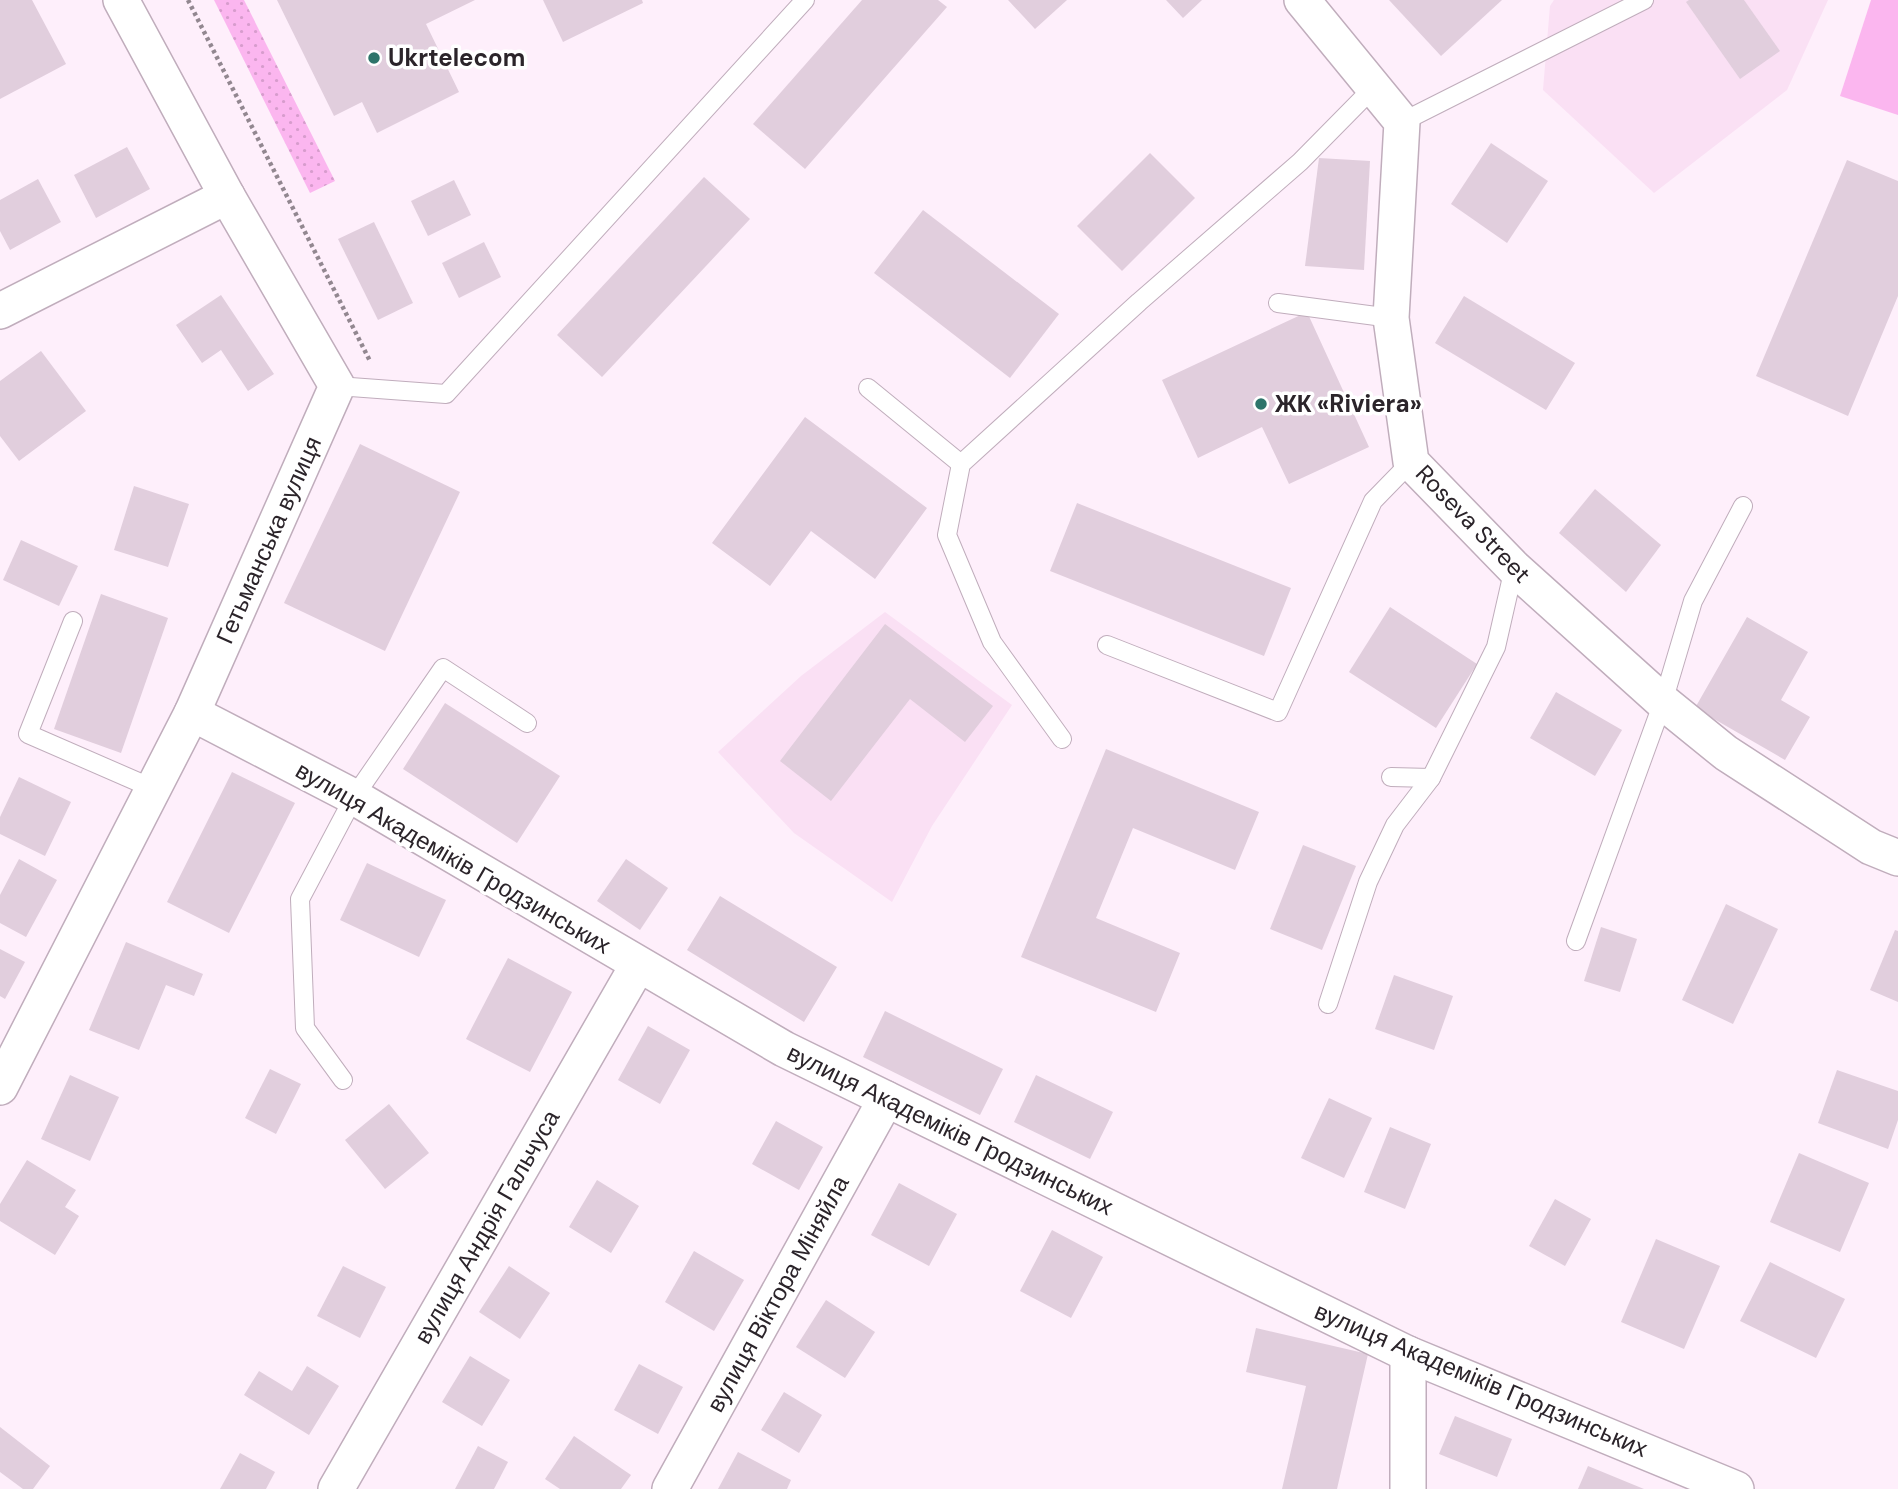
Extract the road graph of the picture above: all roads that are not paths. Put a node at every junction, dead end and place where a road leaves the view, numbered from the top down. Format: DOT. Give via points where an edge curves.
graph roads {
  1 [pos="121,0"];
  2 [pos="805,0"];
  3 [pos="1302,0"];
  4 [pos="1644,0"];
  5 [pos="1373,89"];
  6 [pos="1402,122"];
  7 [pos="227,196"];
  8 [pos="1278,303"];
  9 [pos="0,311"];
  10 [pos="1391,318"];
  11 [pos="337,386"];
  12 [pos="868,388"];
  13 [pos="1411,461"];
  14 [pos="961,464"];
  15 [pos="1743,506"];
  16 [pos="1514,568"];
  17 [pos="73,621"];
  18 [pos="1107,645"];
  19 [pos="1663,702"];
  20 [pos="192,713"];
  21 [pos="527,723"];
  22 [pos="1062,738"];
  23 [pos="1391,777"];
  24 [pos="1431,778"];
  25 [pos="152,788"];
  26 [pos="354,797"];
  27 [pos="1898,858"];
  28 [pos="1576,941"];
  29 [pos="638,965"];
  30 [pos="1328,1004"];
  31 [pos="343,1080"];
  32 [pos="0,1087"];
  33 [pos="886,1099"];
  34 [pos="1408,1354"];
  35 [pos="336,1489"];
  36 [pos="670,1489"];
  37 [pos="1408,1489"];
  38 [pos="1736,1489"];
  1 -- 7 [label="street"];
  2 -- 11 [label="lane" via="446,394"];
  3 -- 5 [label="street"];
  4 -- 6 [label="lane"];
  5 -- 6 [label="street"];
  5 -- 14 [label="lane" via="1300,162"];
  6 -- 10 [label="street, Roseva Street"];
  7 -- 9 [label="street"];
  7 -- 11 [label="street"];
  8 -- 10 [label="lane"];
  10 -- 13 [label="street, Roseva Street"];
  11 -- 20 [label="street, Гетьманська вулиця"];
  12 -- 14 [label="lane"];
  13 -- 16 [label="street, Roseva Street"];
  13 -- 18 [label="lane" via="1373,501 1278,712"];
  14 -- 22 [label="lane" via="947,536 992,642"];
  15 -- 19 [label="lane" via="1693,601"];
  16 -- 19 [label="street, Roseva Street"];
  16 -- 24 [label="lane" via="1496,647"];
  17 -- 25 [label="lane" via="28,734"];
  19 -- 27 [label="street, Roseva Street" via="1726,753 1871,847"];
  19 -- 28 [label="lane"];
  20 -- 25 [label="street, Гетьманська вулиця"];
  20 -- 26 [label="street, вулиця Академіків Гродзинських"];
  21 -- 26 [label="lane" via="443,668"];
  23 -- 24 [label="lane"];
  24 -- 30 [label="lane" via="1395,825 1368,882"];
  25 -- 32 [label="street, Гетьманська вулиця"];
  26 -- 29 [label="street, вулиця Академіків Гродзинських"];
  26 -- 31 [label="lane" via="300,899 305,1028"];
  29 -- 33 [label="street, вулиця Академіків Гродзинських" via="784,1049"];
  29 -- 35 [label="street, вулиця Андрія Гальчуса"];
  33 -- 34 [label="street, вулиця Академіків Гродзинських"];
  33 -- 36 [label="street, вулиця Віктора Міняйла"];
  34 -- 37 [label="street"];
  34 -- 38 [label="street, вулиця Академіків Гродзинських"];
}
